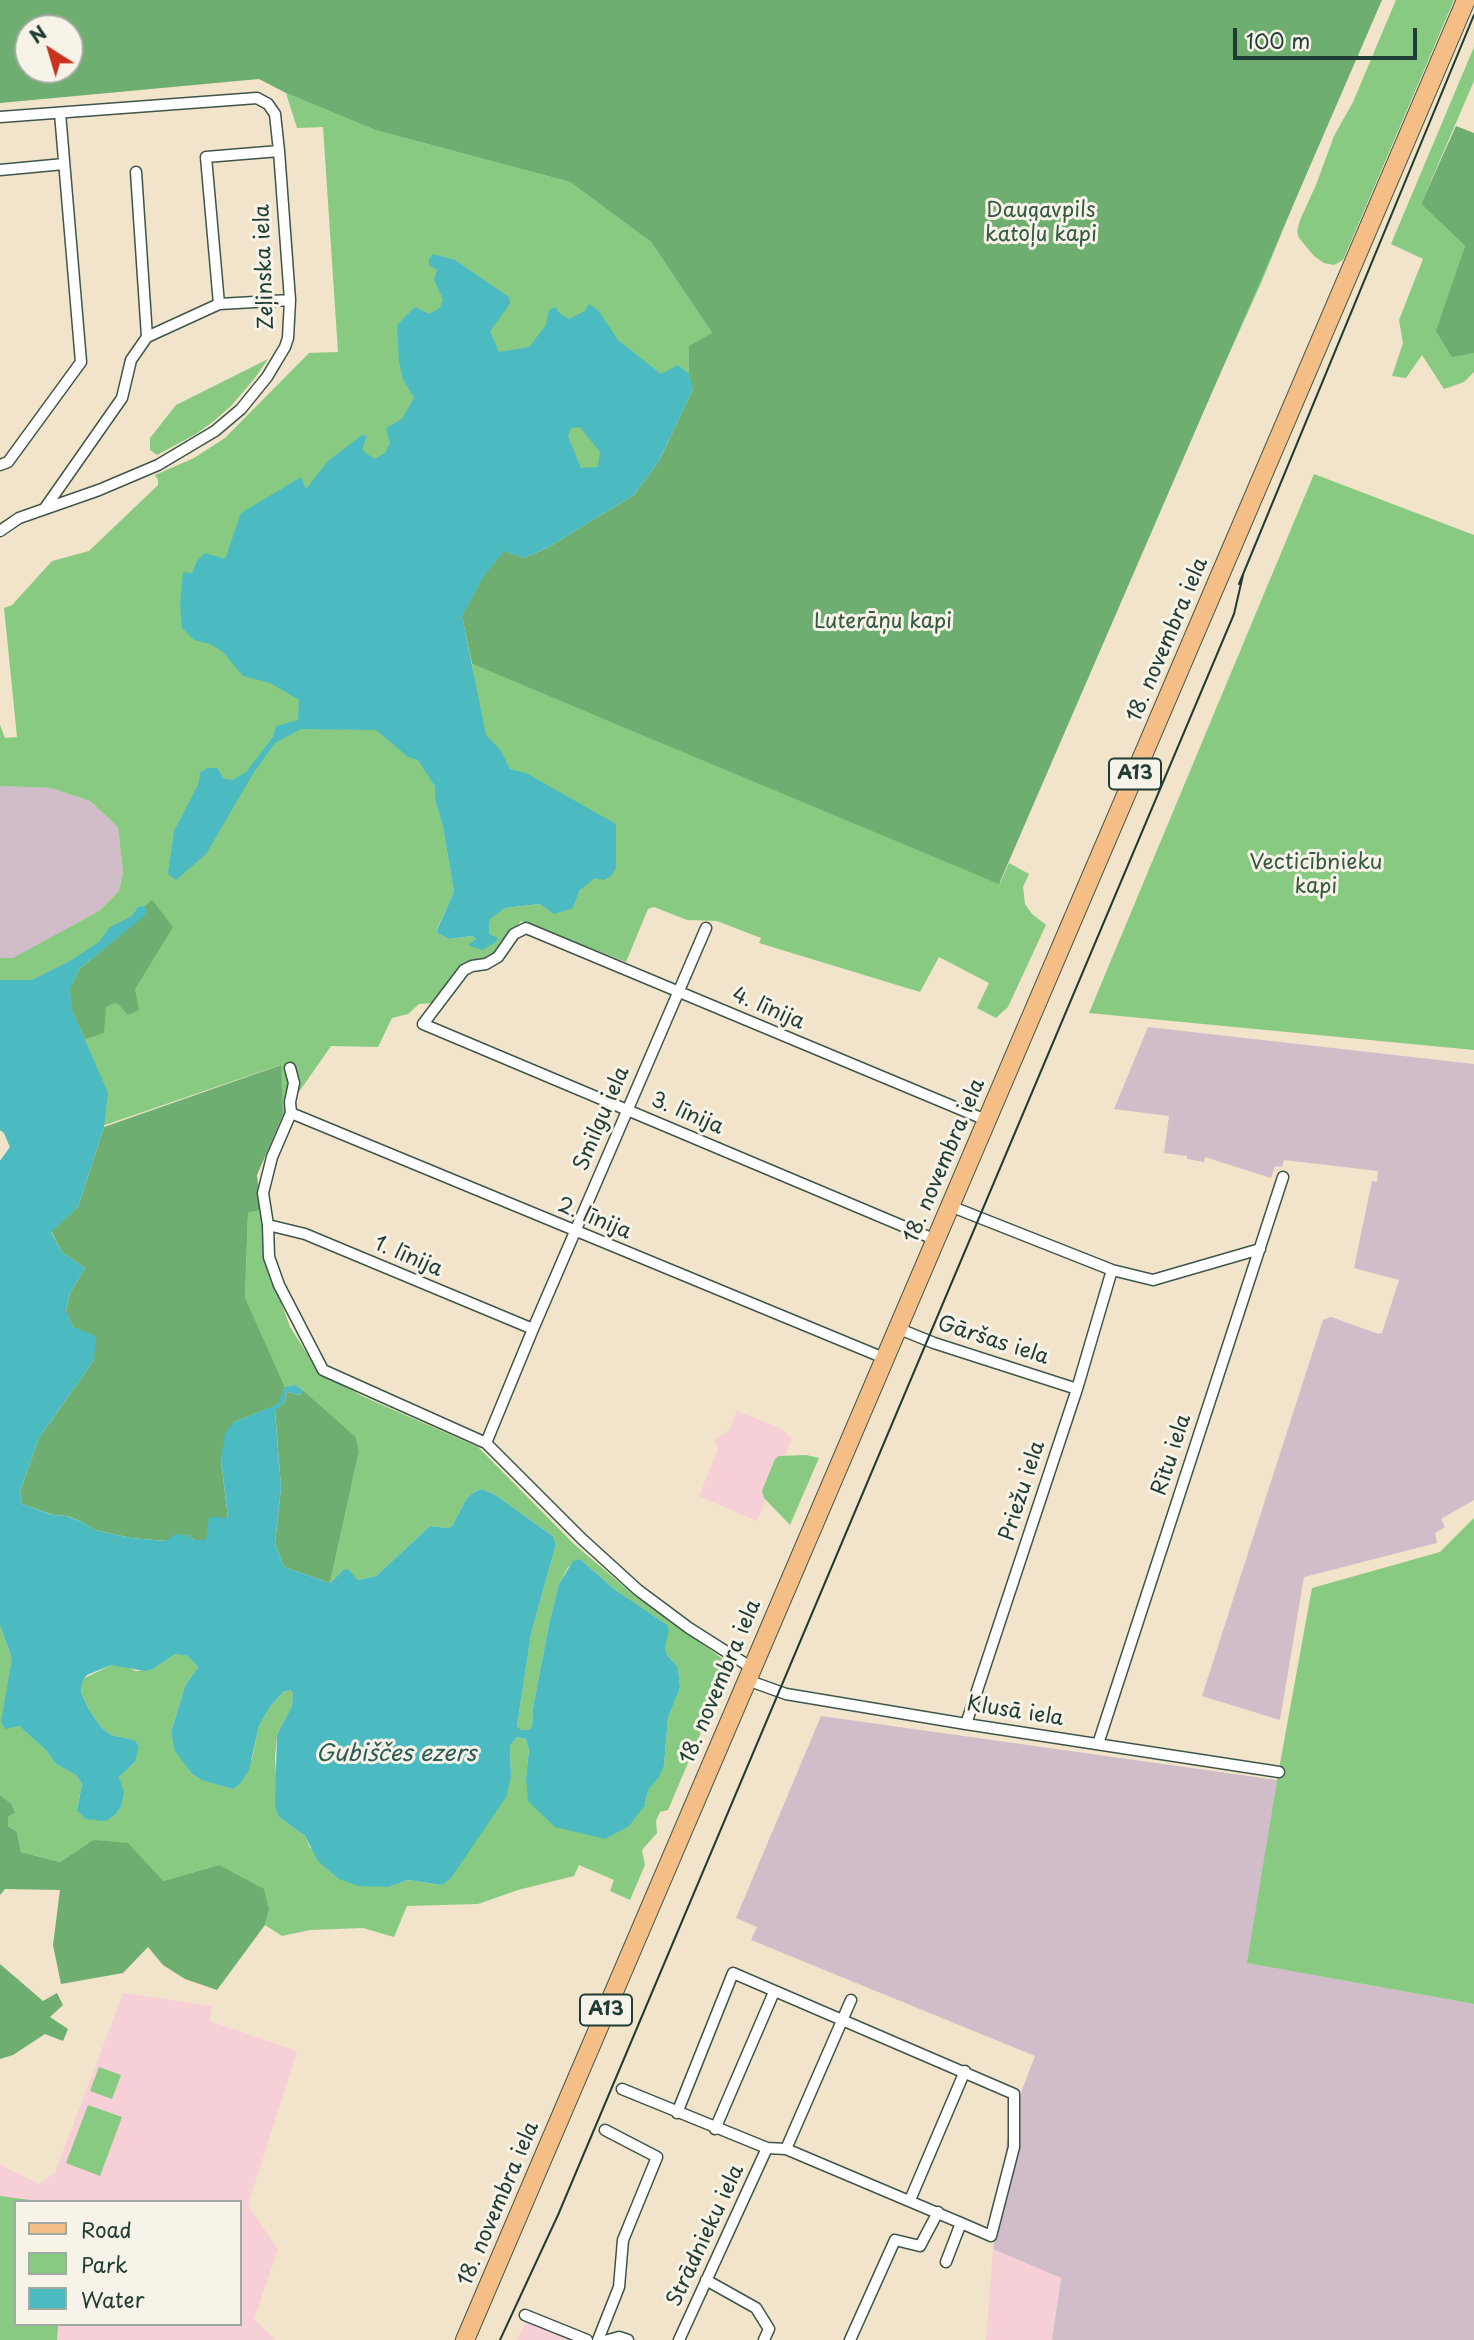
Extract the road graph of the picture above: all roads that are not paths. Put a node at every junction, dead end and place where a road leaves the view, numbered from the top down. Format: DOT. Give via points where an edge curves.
graph roads {
  1 [pos="1466,0"];
  2 [pos="60,113"];
  3 [pos="0,117"];
  4 [pos="279,150"];
  5 [pos="64,163"];
  6 [pos="0,170"];
  7 [pos="136,172"];
  8 [pos="290,300"];
  9 [pos="219,304"];
  10 [pos="148,337"];
  11 [pos="0,465"];
  12 [pos="46,508"];
  13 [pos="0,531"];
  14 [pos="706,928"];
  15 [pos="678,992"];
  16 [pos="423,1024"];
  17 [pos="290,1068"];
  18 [pos="627,1110"];
  19 [pos="292,1113"];
  20 [pos="986,1121"];
  21 [pos="1283,1177"];
  22 [pos="950,1206"];
  23 [pos="268,1225"];
  24 [pos="575,1232"];
  25 [pos="936,1240"];
  26 [pos="1260,1250"];
  27 [pos="1112,1269"];
  28 [pos="897,1328"];
  29 [pos="533,1329"];
  30 [pos="884,1358"];
  31 [pos="1077,1389"];
  32 [pos="486,1443"];
  33 [pos="749,1674"];
  34 [pos="966,1724"];
  35 [pos="1098,1744"];
  36 [pos="1279,1772"];
  37 [pos="774,1992"];
  38 [pos="851,2000"];
  39 [pos="842,2021"];
  40 [pos="965,2071"];
  41 [pos="622,2090"];
  42 [pos="677,2113"];
  43 [pos="715,2129"];
  44 [pos="606,2130"];
  45 [pos="767,2148"];
  46 [pos="786,2149"];
  47 [pos="910,2200"];
  48 [pos="938,2211"];
  49 [pos="961,2223"];
  50 [pos="946,2262"];
  51 [pos="706,2280"];
  52 [pos="526,2315"];
  53 [pos="465,2340"];
  54 [pos="587,2340"];
  55 [pos="598,2340"];
  56 [pos="608,2340"];
  57 [pos="628,2340"];
  58 [pos="679,2340"];
  59 [pos="764,2340"];
  60 [pos="850,2340"];
  1 -- 20 [label="main road, 18. novembra iela / A13"];
  2 -- 3 [label="street"];
  2 -- 4 [label="street, Zeļinska iela" via="257,98 275,114"];
  2 -- 5 [label="street"];
  4 -- 8 [label="street, Zeļinska iela"];
  4 -- 9 [label="street" via="206,157"];
  5 -- 6 [label="street"];
  5 -- 11 [label="street" via="80,362 8,462"];
  7 -- 10 [label="street"];
  8 -- 9 [label="street"];
  8 -- 12 [label="street, Zeļinska iela" via="285,347 241,409 215,431 158,465"];
  9 -- 10 [label="street"];
  10 -- 12 [label="street" via="131,360 122,398"];
  12 -- 13 [label="street, Zeļinska iela"];
  14 -- 15 [label="street, Smilgu iela"];
  15 -- 16 [label="street, 4. līnija" via="526,928 514,934 498,957 464,970"];
  15 -- 18 [label="street, Smilgu iela"];
  15 -- 20 [label="street, 4. līnija"];
  16 -- 18 [label="street, 3. līnija"];
  17 -- 19 [label="street"];
  18 -- 24 [label="street, Smilgu iela"];
  18 -- 25 [label="street, 3. līnija"];
  19 -- 23 [label="street" via="272,1157 263,1193"];
  19 -- 24 [label="street, 2. līnija"];
  20 -- 22 [label="main road, 18. novembra iela / A13"];
  21 -- 26 [label="street, Rītu iela"];
  22 -- 25 [label="main road, 18. novembra iela / A13"];
  22 -- 27 [label="street"];
  23 -- 29 [label="street, 1. līnija" via="305,1234"];
  23 -- 32 [label="street" via="269,1256 279,1285 323,1370"];
  24 -- 29 [label="street, Smilgu iela"];
  24 -- 30 [label="street, 2. līnija"];
  25 -- 28 [label="main road, 18. novembra iela / A13"];
  26 -- 27 [label="street" via="1153,1280"];
  26 -- 35 [label="street, Rītu iela"];
  27 -- 31 [label="street, Priežu iela"];
  28 -- 30 [label="main road, 18. novembra iela / A13"];
  28 -- 31 [label="street, Gāršas iela"];
  29 -- 32 [label="street, Smilgu iela"];
  30 -- 33 [label="main road, 18. novembra iela / A13"];
  31 -- 34 [label="street, Priežu iela"];
  32 -- 33 [label="street" via="638,1590"];
  33 -- 34 [label="street, Klusā iela" via="786,1694"];
  33 -- 53 [label="main road, 18. novembra iela / A13"];
  34 -- 35 [label="street, Klusā iela"];
  35 -- 36 [label="street, Klusā iela"];
  37 -- 39 [label="street"];
  37 -- 42 [label="street" via="733,1973"];
  37 -- 43 [label="street"];
  38 -- 39 [label="street"];
  39 -- 40 [label="street"];
  39 -- 46 [label="street"];
  40 -- 47 [label="street"];
  40 -- 49 [label="street" via="1014,2094 1014,2147 991,2236"];
  41 -- 42 [label="street"];
  42 -- 43 [label="street"];
  43 -- 45 [label="street"];
  44 -- 55 [label="street" via="657,2157 623,2239 619,2287"];
  45 -- 46 [label="street"];
  45 -- 51 [label="street, Strādnieku iela"];
  46 -- 47 [label="street"];
  47 -- 48 [label="street"];
  48 -- 49 [label="street"];
  48 -- 60 [label="street" via="920,2246 895,2240"];
  49 -- 50 [label="street"];
  51 -- 58 [label="street, Strādnieku iela"];
  51 -- 59 [label="street" via="756,2308 769,2329"];
  52 -- 54 [label="street"];
  56 -- 57 [label="street"];
}
